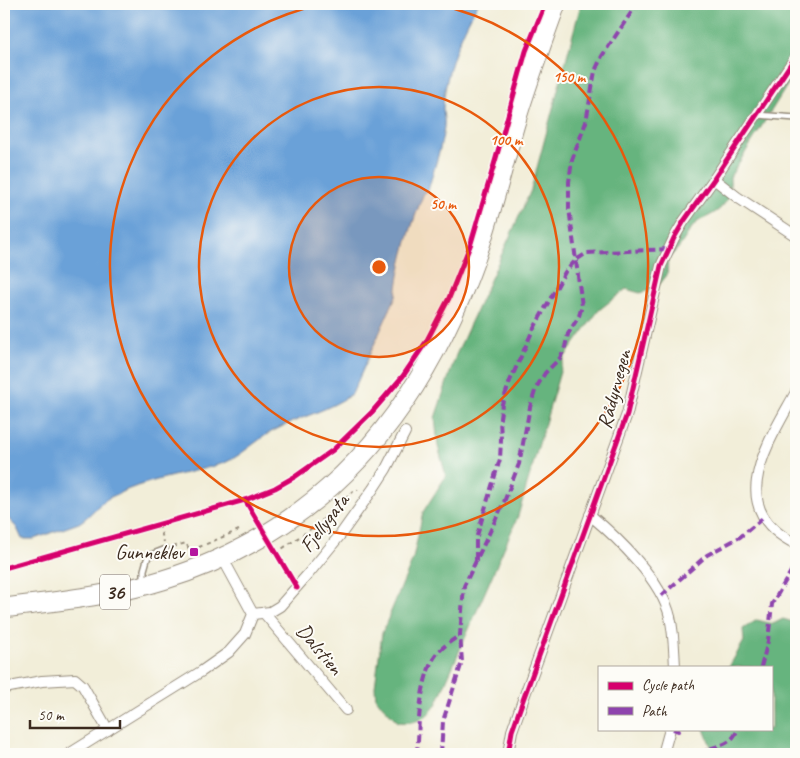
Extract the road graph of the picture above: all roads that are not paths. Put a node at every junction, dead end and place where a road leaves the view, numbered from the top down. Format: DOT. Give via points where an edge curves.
graph roads {
  1 [pos="556,4"];
  2 [pos="796,56"];
  3 [pos="757,115"];
  4 [pos="796,118"];
  5 [pos="714,179"];
  6 [pos="796,236"];
  7 [pos="796,392"];
  8 [pos="405,432"];
  9 [pos="590,515"];
  10 [pos="796,544"];
  11 [pos="166,549"];
  12 [pos="222,558"];
  13 [pos="144,586"];
  14 [pos="4,608"];
  15 [pos="264,613"];
  16 [pos="253,614"];
  17 [pos="674,666"];
  18 [pos="4,688"];
  19 [pos="346,710"];
  20 [pos="108,730"];
  21 [pos="670,730"];
  22 [pos="69,754"];
  23 [pos="508,754"];
  24 [pos="663,754"];
  1 -- 12 [label="highway, 36" via="526,90 476,257 424,370 396,414 365,453 330,488 265,535"];
  2 -- 3 [label="street, Rådyrvegen"];
  3 -- 4 [label="lane"];
  3 -- 5 [label="street, Rådyrvegen"];
  5 -- 6 [label="street"];
  5 -- 9 [label="street, Rådyrvegen" via="684,221 661,266 627,414"];
  7 -- 10 [label="street" via="766,450 756,480 764,517 783,537"];
  8 -- 15 [label="street, Fjellygata" via="386,470 341,534 292,594 280,606"];
  9 -- 17 [label="street" via="636,561 665,602 673,634"];
  9 -- 23 [label="street, Rådyrvegen" via="512,732"];
  11 -- 13 [label="lane" via="148,556"];
  12 -- 13 [label="highway, 36"];
  12 -- 16 [label="street"];
  13 -- 14 [label="highway, 36"];
  15 -- 16 [label="street, Fjellygata"];
  15 -- 19 [label="street, Dalstien"];
  16 -- 20 [label="street" via="245,634 229,652"];
  18 -- 20 [label="street" via="75,679 83,686"];
  20 -- 22 [label="street"];
  21 -- 24 [label="street"];
}
